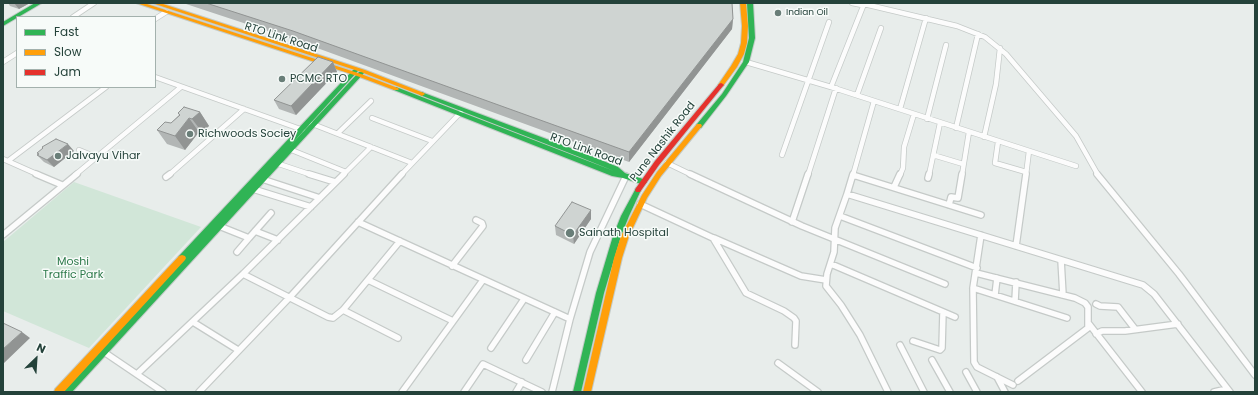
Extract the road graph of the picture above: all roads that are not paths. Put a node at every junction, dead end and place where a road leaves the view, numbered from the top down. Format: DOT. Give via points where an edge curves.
graph roads {
  1 [pos="38,3"];
  2 [pos="45,3"];
  3 [pos="94,3"];
  4 [pos="139,3"];
  5 [pos="155,3"];
  6 [pos="743,3"];
  7 [pos="750,3"];
  8 [pos="852,3"];
  9 [pos="862,4"];
  10 [pos="166,12"];
  11 [pos="16,16"];
  12 [pos="16,16"];
  13 [pos="24,16"];
  14 [pos="74,16"];
  15 [pos="156,18"];
  16 [pos="926,19"];
  17 [pos="16,21"];
  18 [pos="829,22"];
  19 [pos="3,24"];
  20 [pos="881,28"];
  21 [pos="3,29"];
  22 [pos="978,34"];
  23 [pos="946,45"];
  24 [pos="1000,48"];
  25 [pos="16,54"];
  26 [pos="3,62"];
  27 [pos="746,62"];
  28 [pos="358,72"];
  29 [pos="156,77"];
  30 [pos="808,80"];
  31 [pos="181,87"];
  32 [pos="833,87"];
  33 [pos="105,88"];
  34 [pos="856,95"];
  35 [pos="371,101"];
  36 [pos="874,101"];
  37 [pos="244,109"];
  38 [pos="900,109"];
  39 [pos="461,112"];
  40 [pos="914,114"];
  41 [pos="372,118"];
  42 [pos="927,119"];
  43 [pos="310,123"];
  44 [pos="940,123"];
  45 [pos="956,128"];
  46 [pos="303,130"];
  47 [pos="969,132"];
  48 [pos="338,133"];
  49 [pos="984,137"];
  50 [pos="432,141"];
  51 [pos="998,142"];
  52 [pos="371,147"];
  53 [pos="289,149"];
  54 [pos="79,150"];
  55 [pos="1029,151"];
  56 [pos="782,155"];
  57 [pos="933,155"];
  58 [pos="96,158"];
  59 [pos="6,160"];
  60 [pos="667,162"];
  61 [pos="276,163"];
  62 [pos="412,163"];
  63 [pos="963,164"];
  64 [pos="1076,166"];
  65 [pos="346,172"];
  66 [pos="1026,172"];
  67 [pos="624,175"];
  68 [pos="853,175"];
  69 [pos="166,177"];
  70 [pos="928,178"];
  71 [pos="262,179"];
  72 [pos="335,182"];
  73 [pos="644,182"];
  74 [pos="62,185"];
  75 [pos="894,187"];
  76 [pos="253,189"];
  77 [pos="847,194"];
  78 [pos="320,198"];
  79 [pos="640,204"];
  80 [pos="949,205"];
  81 [pos="311,207"];
  82 [pos="271,213"];
  83 [pos="981,215"];
  84 [pos="840,216"];
  85 [pos="476,220"];
  86 [pos="358,222"];
  87 [pos="792,222"];
  88 [pos="219,226"];
  89 [pos="255,231"];
  90 [pos="981,235"];
  91 [pos="3,236"];
  92 [pos="249,238"];
  93 [pos="713,238"];
  94 [pos="278,240"];
  95 [pos="835,240"];
  96 [pos="400,242"];
  97 [pos="1016,246"];
  98 [pos="237,252"];
  99 [pos="1062,260"];
  100 [pos="831,264"];
  101 [pos="452,266"];
  102 [pos="976,270"];
  103 [pos="243,274"];
  104 [pos="997,278"];
  105 [pos="368,280"];
  106 [pos="482,280"];
  107 [pos="826,280"];
  108 [pos="1016,282"];
  109 [pos="945,284"];
  110 [pos="973,288"];
  111 [pos="996,295"];
  112 [pos="1063,295"];
  113 [pos="290,297"];
  114 [pos="524,299"];
  115 [pos="1015,302"];
  116 [pos="1096,304"];
  117 [pos="344,310"];
  118 [pos="555,312"];
  119 [pos="943,312"];
  120 [pos="955,317"];
  121 [pos="1067,318"];
  122 [pos="570,319"];
  123 [pos="453,321"];
  124 [pos="193,322"];
  125 [pos="1089,324"];
  126 [pos="1178,324"];
  127 [pos="1135,329"];
  128 [pos="1096,334"];
  129 [pos="398,338"];
  130 [pos="913,341"];
  131 [pos="795,345"];
  132 [pos="900,345"];
  133 [pos="491,348"];
  134 [pos="101,350"];
  135 [pos="238,350"];
  136 [pos="526,360"];
  137 [pos="932,360"];
  138 [pos="778,363"];
  139 [pos="966,372"];
  140 [pos="137,374"];
  141 [pos="1255,374"];
  142 [pos="996,376"];
  143 [pos="1018,381"];
  144 [pos="522,382"];
  145 [pos="1013,386"];
  146 [pos="1228,390"];
  147 [pos="58,392"];
  148 [pos="66,392"];
  149 [pos="163,392"];
  150 [pos="199,392"];
  151 [pos="402,392"];
  152 [pos="464,392"];
  153 [pos="516,392"];
  154 [pos="542,392"];
  155 [pos="552,392"];
  156 [pos="577,392"];
  157 [pos="587,392"];
  158 [pos="818,392"];
  159 [pos="888,392"];
  160 [pos="924,392"];
  161 [pos="950,392"];
  162 [pos="977,392"];
  163 [pos="1005,392"];
  164 [pos="1142,392"];
  165 [pos="1214,392"];
  1 -- 12 [label="main road"];
  2 -- 13 [label="main road"];
  3 -- 14 [label="street"];
  4 -- 10 [label="main road, RTO Link Road"];
  5 -- 28 [label="main road, RTO Link Road"];
  6 -- 73 [label="main road, Pune Nashik Road" via="744,43 734,67 714,96 669,148"];
  7 -- 27 [label="main road, Pune Nashik Road" via="752,38"];
  8 -- 9 [label="street"];
  9 -- 16 [label="street"];
  9 -- 32 [label="street"];
  10 -- 15 [label="street"];
  10 -- 28 [label="main road, RTO Link Road"];
  11 -- 19 [label="main road"];
  16 -- 22 [label="street"];
  16 -- 38 [label="street"];
  17 -- 21 [label="main road"];
  18 -- 30 [label="street"];
  20 -- 34 [label="street"];
  22 -- 24 [label="street"];
  22 -- 45 [label="street"];
  23 -- 42 [label="street"];
  24 -- 49 [label="street" via="996,84"];
  24 -- 141 [label="street" via="1076,136 1096,172 1179,274"];
  25 -- 26 [label="street"];
  27 -- 30 [label="street"];
  27 -- 60 [label="main road, Pune Nashik Road" via="724,95"];
  28 -- 39 [label="main road, RTO Link Road"];
  28 -- 43 [label="main road"];
  29 -- 31 [label="street"];
  30 -- 32 [label="street"];
  30 -- 56 [label="street"];
  31 -- 37 [label="street"];
  31 -- 58 [label="street"];
  32 -- 34 [label="street"];
  32 -- 87 [label="street"];
  33 -- 59 [label="street"];
  34 -- 36 [label="street"];
  35 -- 48 [label="street"];
  36 -- 38 [label="street"];
  36 -- 68 [label="street"];
  37 -- 46 [label="street"];
  37 -- 69 [label="street"];
  38 -- 40 [label="street"];
  39 -- 50 [label="street"];
  39 -- 67 [label="main road, RTO Link Road" via="616,169"];
  40 -- 42 [label="street"];
  40 -- 75 [label="street" via="904,147 903,168"];
  41 -- 50 [label="street"];
  42 -- 44 [label="street"];
  43 -- 46 [label="main road"];
  43 -- 48 [label="street"];
  44 -- 45 [label="street"];
  44 -- 57 [label="street"];
  45 -- 47 [label="street"];
  46 -- 53 [label="main road"];
  46 -- 134 [label="main road"];
  47 -- 49 [label="street"];
  47 -- 63 [label="street"];
  48 -- 52 [label="street"];
  49 -- 51 [label="street"];
  50 -- 62 [label="street"];
  51 -- 55 [label="street"];
  51 -- 66 [label="street" via="995,163"];
  52 -- 62 [label="street"];
  52 -- 65 [label="street"];
  53 -- 61 [label="main road"];
  53 -- 65 [label="street"];
  54 -- 58 [label="street"];
  55 -- 64 [label="street"];
  55 -- 66 [label="street"];
  57 -- 63 [label="street"];
  57 -- 70 [label="street"];
  58 -- 74 [label="street"];
  59 -- 74 [label="street"];
  60 -- 79 [label="main road, Pune Nashik Road"];
  60 -- 87 [label="street"];
  61 -- 71 [label="main road"];
  61 -- 72 [label="street"];
  62 -- 86 [label="street"];
  63 -- 80 [label="street" via="958,198 951,197"];
  65 -- 72 [label="street"];
  66 -- 97 [label="street"];
  67 -- 73 [label="main road, RTO Link Road"];
  67 -- 122 [label="street" via="590,252"];
  68 -- 75 [label="street"];
  68 -- 77 [label="street"];
  71 -- 76 [label="main road"];
  71 -- 78 [label="street"];
  72 -- 78 [label="street"];
  73 -- 156 [label="main road, Pune Nashik Road" via="625,216 609,258"];
  74 -- 91 [label="street"];
  75 -- 80 [label="street"];
  76 -- 81 [label="street"];
  76 -- 88 [label="main road"];
  77 -- 84 [label="street"];
  77 -- 90 [label="street"];
  78 -- 81 [label="street"];
  79 -- 93 [label="street"];
  79 -- 157 [label="main road, Pune Nashik Road" via="618,258"];
  80 -- 83 [label="street"];
  81 -- 94 [label="street"];
  82 -- 89 [label="street"];
  84 -- 95 [label="street" via="835,228"];
  84 -- 102 [label="street"];
  85 -- 101 [label="street" via="483,226"];
  86 -- 96 [label="street"];
  86 -- 113 [label="street"];
  87 -- 95 [label="street"];
  88 -- 92 [label="street"];
  88 -- 134 [label="main road"];
  89 -- 92 [label="street"];
  89 -- 94 [label="street"];
  90 -- 97 [label="street"];
  90 -- 102 [label="street"];
  92 -- 98 [label="street"];
  93 -- 107 [label="street" via="800,276"];
  93 -- 131 [label="street" via="746,293 784,310 794,318"];
  94 -- 103 [label="street"];
  95 -- 100 [label="street"];
  95 -- 109 [label="street"];
  96 -- 101 [label="street"];
  96 -- 105 [label="street"];
  97 -- 99 [label="street"];
  99 -- 112 [label="street"];
  99 -- 126 [label="street" via="1142,285 1154,294"];
  100 -- 107 [label="street"];
  100 -- 119 [label="street"];
  101 -- 106 [label="street"];
  102 -- 104 [label="street"];
  102 -- 110 [label="street"];
  103 -- 113 [label="street"];
  103 -- 124 [label="street"];
  104 -- 108 [label="street"];
  104 -- 111 [label="street"];
  105 -- 117 [label="street"];
  105 -- 123 [label="street"];
  106 -- 114 [label="street"];
  106 -- 123 [label="street"];
  107 -- 159 [label="street" via="829,291 860,335"];
  108 -- 112 [label="street"];
  108 -- 115 [label="street"];
  110 -- 111 [label="street"];
  110 -- 142 [label="street" via="974,362 977,367"];
  111 -- 115 [label="street"];
  112 -- 125 [label="street" via="1085,303 1088,307"];
  113 -- 117 [label="street" via="332,318"];
  113 -- 135 [label="street"];
  114 -- 118 [label="street"];
  114 -- 133 [label="street"];
  115 -- 121 [label="street"];
  116 -- 127 [label="street" via="1118,307"];
  117 -- 129 [label="street"];
  118 -- 122 [label="street"];
  118 -- 136 [label="street"];
  119 -- 120 [label="street"];
  119 -- 130 [label="street" via="940,350"];
  122 -- 155 [label="street"];
  123 -- 151 [label="street"];
  124 -- 135 [label="street"];
  124 -- 140 [label="street"];
  125 -- 128 [label="street"];
  125 -- 143 [label="street" via="1088,328"];
  126 -- 127 [label="street"];
  126 -- 146 [label="street"];
  127 -- 128 [label="street" via="1102,331"];
  128 -- 164 [label="street"];
  132 -- 160 [label="street"];
  134 -- 140 [label="street"];
  134 -- 147 [label="main road"];
  134 -- 148 [label="main road"];
  135 -- 150 [label="street"];
  137 -- 161 [label="street"];
  138 -- 158 [label="street"];
  139 -- 162 [label="street"];
  140 -- 149 [label="street"];
  142 -- 145 [label="street"];
  142 -- 163 [label="street"];
  144 -- 152 [label="street" via="483,364"];
  144 -- 153 [label="street"];
  144 -- 154 [label="street"];
  146 -- 165 [label="street"];
}
